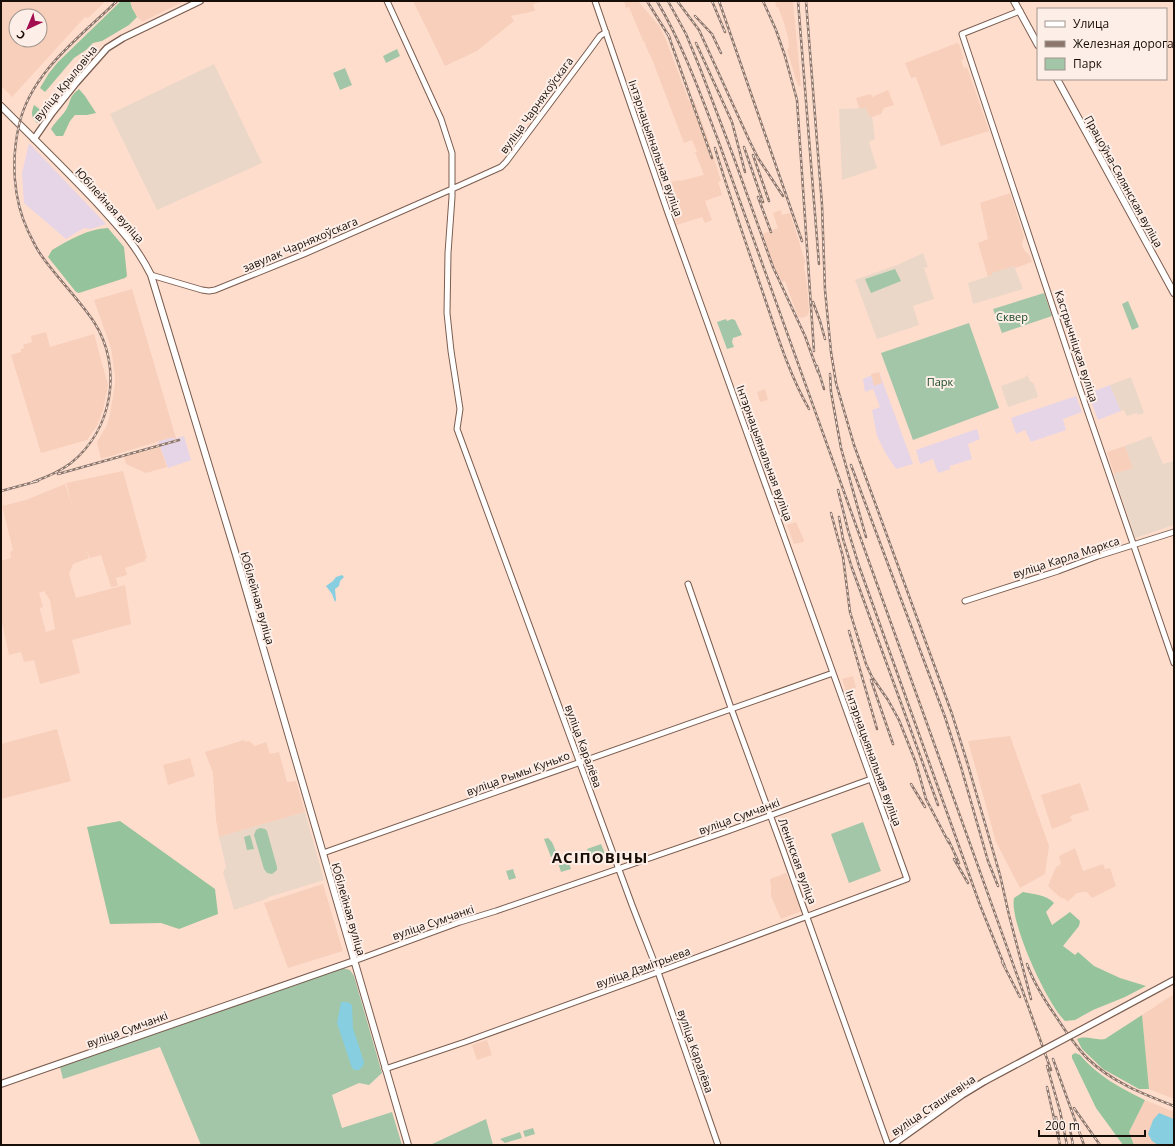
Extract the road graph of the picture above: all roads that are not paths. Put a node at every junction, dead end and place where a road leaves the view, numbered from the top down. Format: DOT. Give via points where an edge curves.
graph roads {
  1 [pos="200,1"];
  2 [pos="387,1"];
  3 [pos="595,1"];
  4 [pos="1014,1"];
  5 [pos="1020,11"];
  6 [pos="606,32"];
  7 [pos="1037,43"];
  8 [pos="1057,80"];
  9 [pos="1,106"];
  10 [pos="34,139"];
  11 [pos="452,189"];
  12 [pos="151,275"];
  13 [pos="1174,293"];
  14 [pos="1174,532"];
  15 [pos="1134,545"];
  16 [pos="688,584"];
  17 [pos="965,601"];
  18 [pos="1174,663"];
  19 [pos="833,673"];
  20 [pos="731,708"];
  21 [pos="579,762"];
  22 [pos="871,779"];
  23 [pos="771,815"];
  24 [pos="323,853"];
  25 [pos="618,868"];
  26 [pos="907,879"];
  27 [pos="807,917"];
  28 [pos="354,961"];
  29 [pos="658,972"];
  30 [pos="1174,980"];
  31 [pos="385,1069"];
  32 [pos="1,1084"];
  33 [pos="408,1145"];
  34 [pos="718,1145"];
  35 [pos="888,1145"];
  36 [pos="892,1145"];
  1 -- 10 [label="main road, вуліца Крыловіча" via="107,48 76,83"];
  2 -- 11 [label="street" via="441,119 452,153"];
  3 -- 6 [label="street, Інтэрнацыянальная вуліца"];
  4 -- 5 [label="main road"];
  5 -- 7 [label="main road"];
  5 -- 15 [label="street, Кастрычніцкая вуліца" via="962,34"];
  6 -- 11 [label="street, вуліца Чарняхоўскага" via="573,70 504,164"];
  6 -- 19 [label="street, Інтэрнацыянальная вуліца"];
  8 -- 13 [label="main road, Працоўна-Сялянская вуліца"];
  9 -- 10 [label="main road, Юбілейная вуліца"];
  10 -- 12 [label="main road, Юбілейная вуліца" via="129,238"];
  11 -- 12 [label="street, завулак Чарняхоўскага" via="215,290 202,290"];
  11 -- 21 [label="street, вуліца Каралёва" via="447,313 460,409 457,429"];
  12 -- 24 [label="main road, Юбілейная вуліца"];
  14 -- 15 [label="street, вуліца Карла Маркса"];
  15 -- 17 [label="street, вуліца Карла Маркса"];
  15 -- 18 [label="street, Кастрычніцкая вуліца"];
  16 -- 20 [label="street, Ленінская вуліца"];
  19 -- 20 [label="street, вуліца Рымы Кунько"];
  19 -- 22 [label="street, Інтэрнацыянальная вуліца"];
  20 -- 21 [label="street, вуліца Рымы Кунько"];
  20 -- 23 [label="street, Ленінская вуліца"];
  21 -- 24 [label="street, вуліца Рымы Кунько"];
  21 -- 25 [label="street, вуліца Каралёва"];
  22 -- 23 [label="street, вуліца Сумчанкі"];
  22 -- 26 [label="street, Інтэрнацыянальная вуліца"];
  23 -- 25 [label="street, вуліца Сумчанкі"];
  23 -- 27 [label="street, Ленінская вуліца"];
  24 -- 28 [label="main road, Юбілейная вуліца"];
  25 -- 28 [label="street, вуліца Сумчанкі"];
  25 -- 29 [label="street, вуліца Каралёва"];
  26 -- 27 [label="street, вуліца Дзмітрыева"];
  27 -- 29 [label="street, вуліца Дзмітрыева"];
  27 -- 35 [label="street, Ленінская вуліца"];
  28 -- 31 [label="main road, Юбілейная вуліца"];
  28 -- 32 [label="main road, вуліца Сумчанкі"];
  29 -- 31 [label="street, вуліца Дзмітрыева"];
  29 -- 34 [label="street, вуліца Каралёва"];
  30 -- 36 [label="main road, вуліца Сташкевіча, bridge" via="985,1081"];
  31 -- 33 [label="main road, Юбілейная вуліца"];
}
